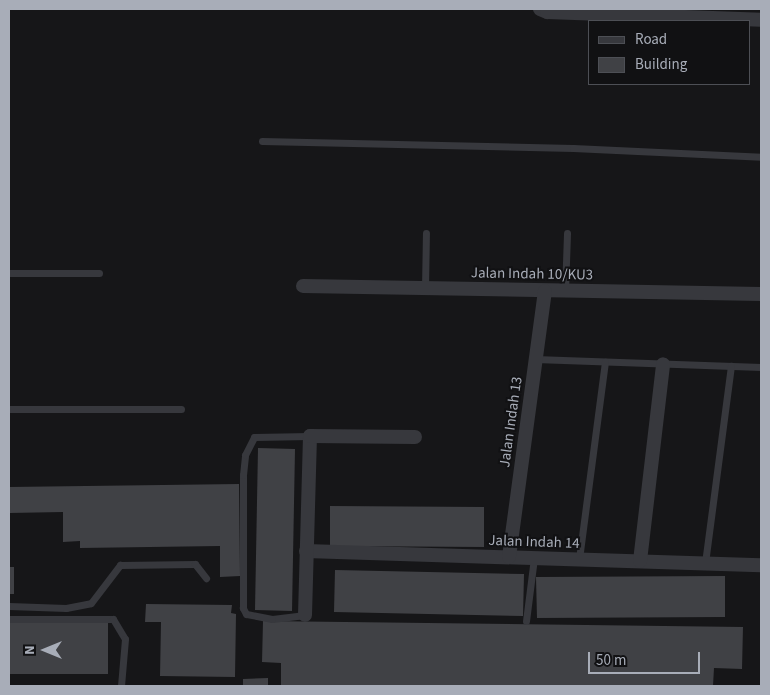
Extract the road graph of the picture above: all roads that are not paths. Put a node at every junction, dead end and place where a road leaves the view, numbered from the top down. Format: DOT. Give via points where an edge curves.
graph roads {
  1 [pos="540,9"];
  2 [pos="761,20"];
  3 [pos="262,141"];
  4 [pos="761,157"];
  5 [pos="426,233"];
  6 [pos="567,233"];
  7 [pos="9,273"];
  8 [pos="99,273"];
  9 [pos="303,286"];
  10 [pos="425,288"];
  11 [pos="545,291"];
  12 [pos="565,291"];
  13 [pos="761,294"];
  14 [pos="536,359"];
  15 [pos="605,362"];
  16 [pos="663,364"];
  17 [pos="731,366"];
  18 [pos="761,367"];
  19 [pos="9,409"];
  20 [pos="181,409"];
  21 [pos="310,436"];
  22 [pos="415,437"];
  23 [pos="306,551"];
  24 [pos="509,557"];
  25 [pos="534,558"];
  26 [pos="579,559"];
  27 [pos="640,561"];
  28 [pos="705,563"];
  29 [pos="761,565"];
  30 [pos="206,578"];
  31 [pos="9,606"];
  32 [pos="305,615"];
  33 [pos="9,619"];
  34 [pos="526,621"];
  35 [pos="121,686"];
  1 -- 2 [label="street" via="547,12"];
  3 -- 4 [label="lane" via="573,148"];
  5 -- 10 [label="lane"];
  6 -- 12 [label="lane"];
  7 -- 8 [label="lane"];
  9 -- 10 [label="street, Jalan Indah 10/KU3"];
  10 -- 11 [label="street, Jalan Indah 10/KU3"];
  11 -- 12 [label="street, Jalan Indah 10/KU3"];
  11 -- 14 [label="street, Jalan Indah 13"];
  12 -- 13 [label="street, Jalan Indah 10/KU3"];
  14 -- 15 [label="lane"];
  14 -- 24 [label="street, Jalan Indah 13"];
  15 -- 16 [label="lane"];
  15 -- 26 [label="lane"];
  16 -- 17 [label="lane"];
  16 -- 27 [label="street"];
  17 -- 18 [label="lane"];
  17 -- 28 [label="lane"];
  19 -- 20 [label="lane"];
  21 -- 22 [label="street"];
  21 -- 23 [label="street"];
  21 -- 32 [label="lane" via="254,437 245,455 243,475 243,608 246,614 272,619"];
  23 -- 24 [label="street, Jalan Indah 14"];
  23 -- 32 [label="street"];
  24 -- 25 [label="street, Jalan Indah 14"];
  25 -- 26 [label="street, Jalan Indah 14"];
  25 -- 34 [label="lane"];
  26 -- 27 [label="street, Jalan Indah 14"];
  27 -- 28 [label="street, Jalan Indah 14"];
  28 -- 29 [label="street, Jalan Indah 14"];
  30 -- 31 [label="lane" via="195,564 120,565 92,603 66,608"];
  33 -- 35 [label="lane" via="113,619 125,639"];
}
